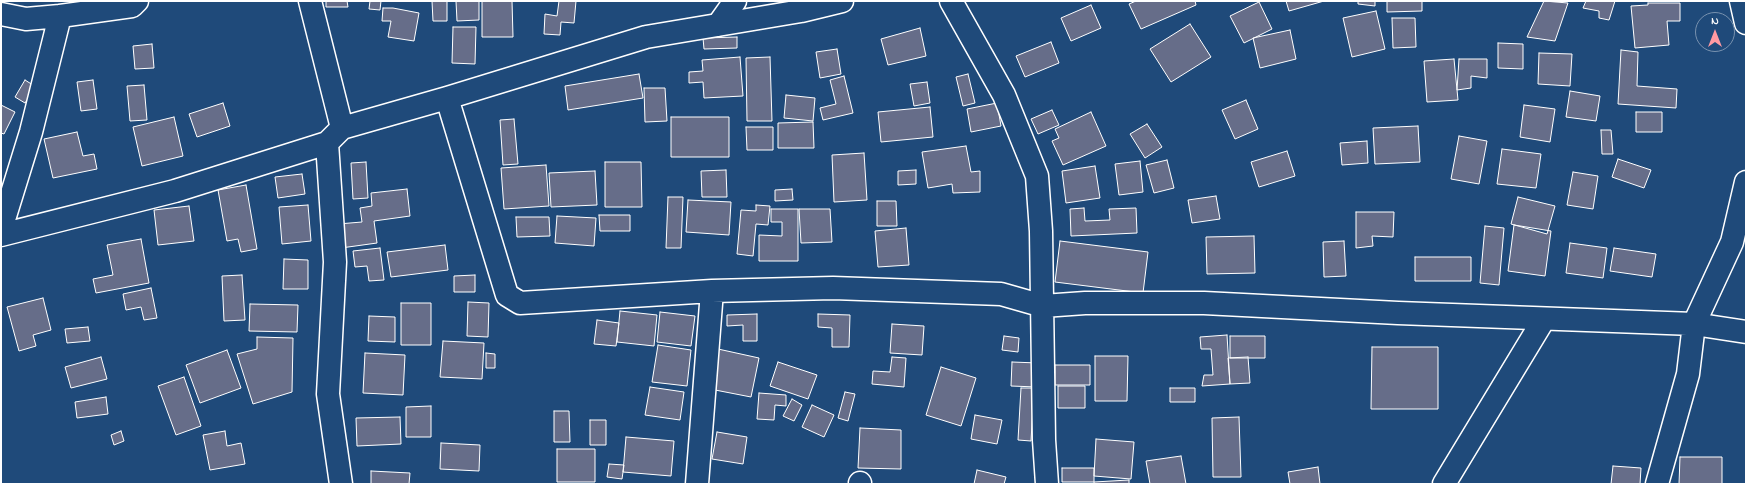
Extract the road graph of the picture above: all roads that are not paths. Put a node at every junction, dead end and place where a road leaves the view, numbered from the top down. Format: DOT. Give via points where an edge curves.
graph roads {
  1 [pos="138,1"];
  2 [pos="310,1"];
  3 [pos="735,1"];
  4 [pos="842,1"];
  5 [pos="951,1"];
  6 [pos="1741,1"];
  7 [pos="1,14"];
  8 [pos="60,16"];
  9 [pos="1746,23"];
  10 [pos="718,25"];
  11 [pos="447,98"];
  12 [pos="334,136"];
  13 [pos="1746,182"];
  14 [pos="1,229"];
  15 [pos="1,235"];
  16 [pos="712,291"];
  17 [pos="1043,306"];
  18 [pos="1544,319"];
  19 [pos="1694,324"];
  20 [pos="1746,332"];
  21 [pos="341,484"];
  22 [pos="697,484"];
  23 [pos="1047,484"];
  24 [pos="1444,484"];
  25 [pos="1657,484"];
  1 -- 8 [label="street" via="132,6"];
  2 -- 12 [label="street"];
  3 -- 10 [label="street"];
  4 -- 10 [label="street" via="801,11"];
  5 -- 17 [label="street" via="1004,94 1037,176"];
  6 -- 9 [label="street"];
  7 -- 8 [label="street" via="26,19"];
  8 -- 14 [label="street" via="32,132"];
  10 -- 11 [label="street" via="646,37"];
  11 -- 12 [label="street"];
  11 -- 16 [label="street" via="507,295 520,303"];
  12 -- 15 [label="street" via="175,191"];
  12 -- 21 [label="street" via="335,262 328,394"];
  13 -- 19 [label="street" via="1732,242"];
  16 -- 17 [label="street" via="833,288 1001,294"];
  16 -- 22 [label="street"];
  17 -- 18 [label="street" via="1085,302 1204,303"];
  17 -- 23 [label="street" via="1044,440"];
  18 -- 19 [label="street"];
  18 -- 24 [label="street"];
  19 -- 20 [label="street"];
  19 -- 25 [label="street" via="1688,374"];
}
